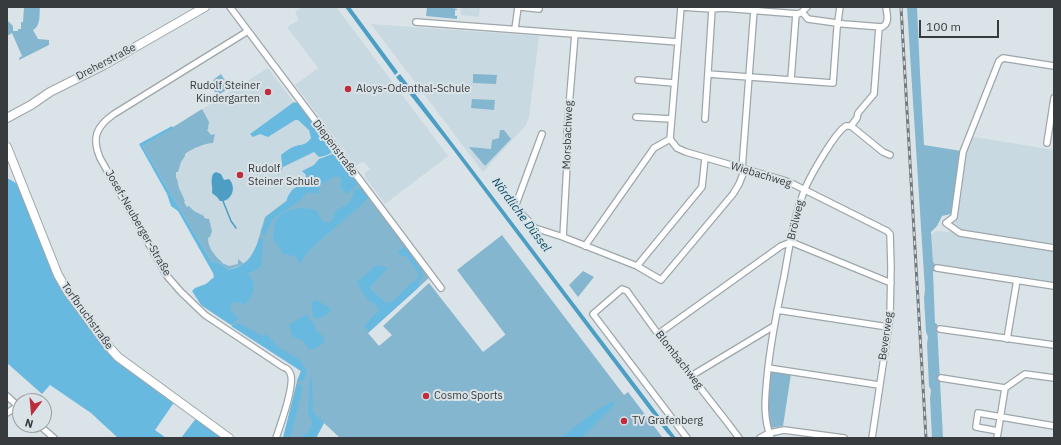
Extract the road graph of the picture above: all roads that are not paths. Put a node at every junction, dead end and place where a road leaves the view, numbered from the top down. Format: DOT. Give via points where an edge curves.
graph roads {
  1 [pos="205,7"];
  2 [pos="230,7"];
  3 [pos="518,7"];
  4 [pos="521,7"];
  5 [pos="681,7"];
  6 [pos="807,7"];
  7 [pos="840,7"];
  8 [pos="886,7"];
  9 [pos="716,8"];
  10 [pos="539,9"];
  11 [pos="762,9"];
  12 [pos="754,10"];
  13 [pos="802,12"];
  14 [pos="796,14"];
  15 [pos="416,22"];
  16 [pos="838,23"];
  17 [pos="879,26"];
  18 [pos="515,29"];
  19 [pos="248,31"];
  20 [pos="574,34"];
  21 [pos="678,42"];
  22 [pos="1054,66"];
  23 [pos="708,74"];
  24 [pos="749,77"];
  25 [pos="791,79"];
  26 [pos="638,80"];
  27 [pos="674,83"];
  28 [pos="1054,98"];
  29 [pos="636,117"];
  30 [pos="7,118"];
  31 [pos="671,119"];
  32 [pos="705,120"];
  33 [pos="851,126"];
  34 [pos="542,134"];
  35 [pos="670,139"];
  36 [pos="1047,142"];
  37 [pos="7,147"];
  38 [pos="890,155"];
  39 [pos="705,158"];
  40 [pos="743,169"];
  41 [pos="804,189"];
  42 [pos="890,234"];
  43 [pos="563,237"];
  44 [pos="791,242"];
  45 [pos="585,246"];
  46 [pos="1054,248"];
  47 [pos="637,266"];
  48 [pos="937,268"];
  49 [pos="1017,280"];
  50 [pos="891,283"];
  51 [pos="1054,286"];
  52 [pos="441,288"];
  53 [pos="777,310"];
  54 [pos="774,326"];
  55 [pos="888,327"];
  56 [pos="940,329"];
  57 [pos="658,334"];
  58 [pos="1007,339"];
  59 [pos="1054,345"];
  60 [pos="768,368"];
  61 [pos="691,376"];
  62 [pos="941,378"];
  63 [pos="1054,378"];
  64 [pos="879,385"];
  65 [pos="1005,388"];
  66 [pos="1000,417"];
  67 [pos="1054,426"];
  68 [pos="998,431"];
  69 [pos="770,435"];
  70 [pos="229,438"];
  71 [pos="276,438"];
  72 [pos="687,438"];
  73 [pos="739,438"];
  74 [pos="760,438"];
  75 [pos="844,438"];
  76 [pos="872,438"];
  77 [pos="997,438"];
  1 -- 30 [label="main road, Dreherstraße"];
  2 -- 19 [label="street, Diepenstraße"];
  3 -- 18 [label="street"];
  4 -- 10 [label="street"];
  5 -- 9 [label="street"];
  5 -- 21 [label="street"];
  6 -- 13 [label="street"];
  7 -- 16 [label="street"];
  8 -- 17 [label="street" via="886,24"];
  9 -- 12 [label="street"];
  9 -- 23 [label="street"];
  11 -- 12 [label="street"];
  11 -- 14 [label="street"];
  12 -- 24 [label="street"];
  13 -- 14 [label="street"];
  13 -- 16 [label="street" via="808,19"];
  14 -- 25 [label="street"];
  15 -- 18 [label="street"];
  16 -- 17 [label="street"];
  16 -- 25 [label="street" via="833,83"];
  17 -- 33 [label="street, Brölweg" via="874,94"];
  18 -- 20 [label="street"];
  19 -- 52 [label="street, Diepenstraße"];
  19 -- 71 [label="street, Josef-Neuberger-Straße" via="114,114 102,124 97,133 96,150 167,276 180,292 205,315 290,373 290,390"];
  20 -- 21 [label="street"];
  20 -- 43 [label="street, Morsbachweg" via="566,130 568,146"];
  21 -- 27 [label="street"];
  22 -- 46 [label="street" via="1003,58 999,61 963,152 954,217 946,224 960,233"];
  23 -- 24 [label="street"];
  23 -- 32 [label="street"];
  24 -- 25 [label="street"];
  24 -- 40 [label="street"];
  26 -- 27 [label="street"];
  27 -- 31 [label="street"];
  28 -- 36 [label="street"];
  29 -- 31 [label="street"];
  31 -- 35 [label="street"];
  33 -- 38 [label="street"];
  33 -- 41 [label="street, Brölweg" via="839,131"];
  34 -- 43 [label="street" via="515,206 533,227"];
  35 -- 39 [label="street, Wiebachweg" via="677,148"];
  35 -- 45 [label="street" via="654,148"];
  37 -- 70 [label="main road, Torfbruchstraße" via="58,275 109,347 132,368"];
  39 -- 40 [label="street, Wiebachweg"];
  39 -- 47 [label="street" via="702,187"];
  40 -- 41 [label="street, Wiebachweg" via="783,180"];
  40 -- 47 [label="street" via="733,194 660,280"];
  41 -- 42 [label="street, Wiebachweg"];
  41 -- 44 [label="street, Brölweg"];
  42 -- 50 [label="street, Beverweg"];
  43 -- 45 [label="street"];
  44 -- 50 [label="street"];
  44 -- 53 [label="street, Brölweg"];
  44 -- 57 [label="street" via="781,246"];
  45 -- 47 [label="street"];
  48 -- 49 [label="street"];
  49 -- 51 [label="street"];
  49 -- 58 [label="street"];
  50 -- 55 [label="street, Beverweg"];
  53 -- 54 [label="street, Brölweg"];
  53 -- 55 [label="street"];
  54 -- 60 [label="street, Brölweg"];
  54 -- 61 [label="street"];
  55 -- 64 [label="street, Beverweg"];
  56 -- 58 [label="street"];
  57 -- 61 [label="street, Blombachweg"];
  57 -- 72 [label="street, Blombachweg" via="623,289 593,314"];
  58 -- 59 [label="street"];
  60 -- 64 [label="street"];
  60 -- 69 [label="street, Brölweg" via="765,407"];
  61 -- 73 [label="street, Blombachweg"];
  62 -- 65 [label="street"];
  63 -- 65 [label="street" via="1025,374"];
  64 -- 76 [label="street, Beverweg"];
  65 -- 66 [label="street"];
  66 -- 67 [label="street"];
  66 -- 68 [label="street"];
  66 -- 68 [label="street" via="978,413 976,427"];
  68 -- 77 [label="street"];
  69 -- 74 [label="street"];
  69 -- 75 [label="street" via="784,430"];
}
